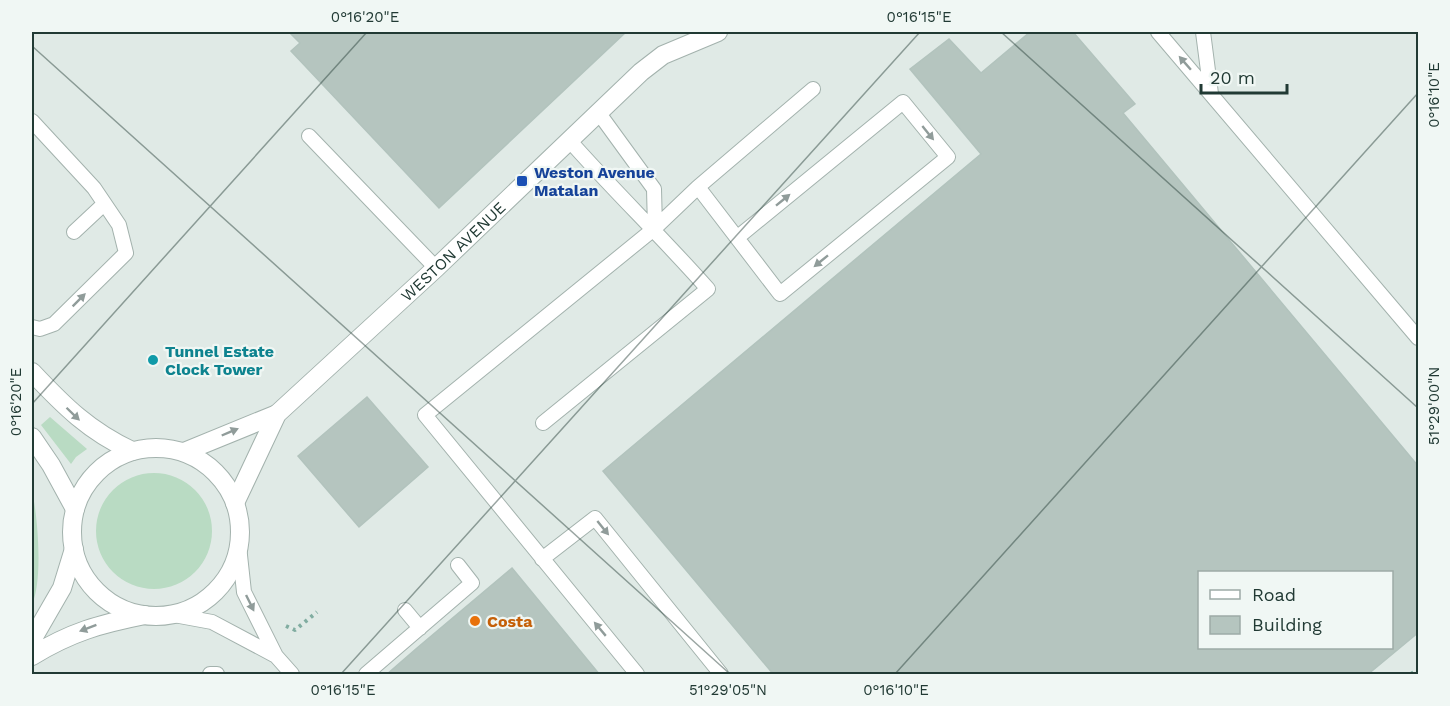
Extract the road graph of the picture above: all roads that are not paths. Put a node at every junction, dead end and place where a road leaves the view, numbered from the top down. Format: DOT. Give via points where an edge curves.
graph roads {
  1 [pos="718,32"];
  2 [pos="1158,32"];
  3 [pos="1203,32"];
  4 [pos="813,89"];
  5 [pos="1211,94"];
  6 [pos="598,112"];
  7 [pos="32,121"];
  8 [pos="309,136"];
  9 [pos="569,140"];
  10 [pos="698,187"];
  11 [pos="104,204"];
  12 [pos="655,228"];
  13 [pos="74,232"];
  14 [pos="738,237"];
  15 [pos="436,268"];
  16 [pos="32,327"];
  17 [pos="1419,338"];
  18 [pos="32,372"];
  19 [pos="277,414"];
  20 [pos="543,423"];
  21 [pos="32,437"];
  22 [pos="132,451"];
  23 [pos="184,452"];
  24 [pos="235,503"];
  25 [pos="75,510"];
  26 [pos="239,546"];
  27 [pos="74,549"];
  28 [pos="542,559"];
  29 [pos="458,565"];
  30 [pos="405,610"];
  31 [pos="145,615"];
  32 [pos="174,615"];
  33 [pos="420,628"];
  34 [pos="32,640"];
  35 [pos="32,656"];
  36 [pos="276,656"];
  37 [pos="210,675"];
  38 [pos="217,675"];
  39 [pos="292,675"];
  40 [pos="366,675"];
  41 [pos="637,675"];
  42 [pos="721,675"];
  1 -- 6 [label="street, WESTON AVENUE" via="663,55"];
  5 -- 2 [label="lane, one-way"];
  3 -- 5 [label="lane"];
  4 -- 10 [label="lane"];
  5 -- 17 [label="lane"];
  6 -- 9 [label="street, WESTON AVENUE"];
  6 -- 12 [label="lane" via="654,189"];
  7 -- 11 [label="lane"];
  8 -- 15 [label="lane"];
  9 -- 12 [label="lane"];
  9 -- 15 [label="street, WESTON AVENUE"];
  10 -- 12 [label="lane"];
  10 -- 14 [label="lane"];
  11 -- 13 [label="lane"];
  16 -- 11 [label="lane, one-way" via="40,329 54,324 126,253 118,225"];
  12 -- 20 [label="lane" via="708,289"];
  12 -- 28 [label="lane" via="425,415"];
  14 -- 14 [label="lane, one-way" via="903,102 948,157 780,294"];
  15 -- 19 [label="street, WESTON AVENUE"];
  18 -- 22 [label="street, one-way" via="78,419"];
  23 -- 19 [label="street, WESTON AVENUE, one-way"];
  19 -- 24 [label="street, WESTON AVENUE"];
  21 -- 25 [label="street"];
  22 -- 23 [label="street" via="155,447"];
  22 -- 25 [label="street" via="110,460 94,474"];
  23 -- 24 [label="street" via="214,471"];
  24 -- 26 [label="street"];
  25 -- 27 [label="street"];
  26 -- 32 [label="street" via="231,570 218,588 202,602"];
  26 -- 36 [label="lane, one-way" via="244,592"];
  27 -- 31 [label="street" via="81,570 94,589 114,605"];
  27 -- 34 [label="street" via="62,588"];
  41 -- 28 [label="lane, one-way"];
  28 -- 42 [label="lane, one-way" via="595,518"];
  29 -- 33 [label="lane" via="472,583"];
  30 -- 33 [label="lane"];
  31 -- 32 [label="street"];
  31 -- 35 [label="street, one-way" via="95,625"];
  32 -- 36 [label="lane" via="212,622"];
  33 -- 40 [label="lane"];
  36 -- 39 [label="lane"];
  37 -- 38 [label="lane"];
}
